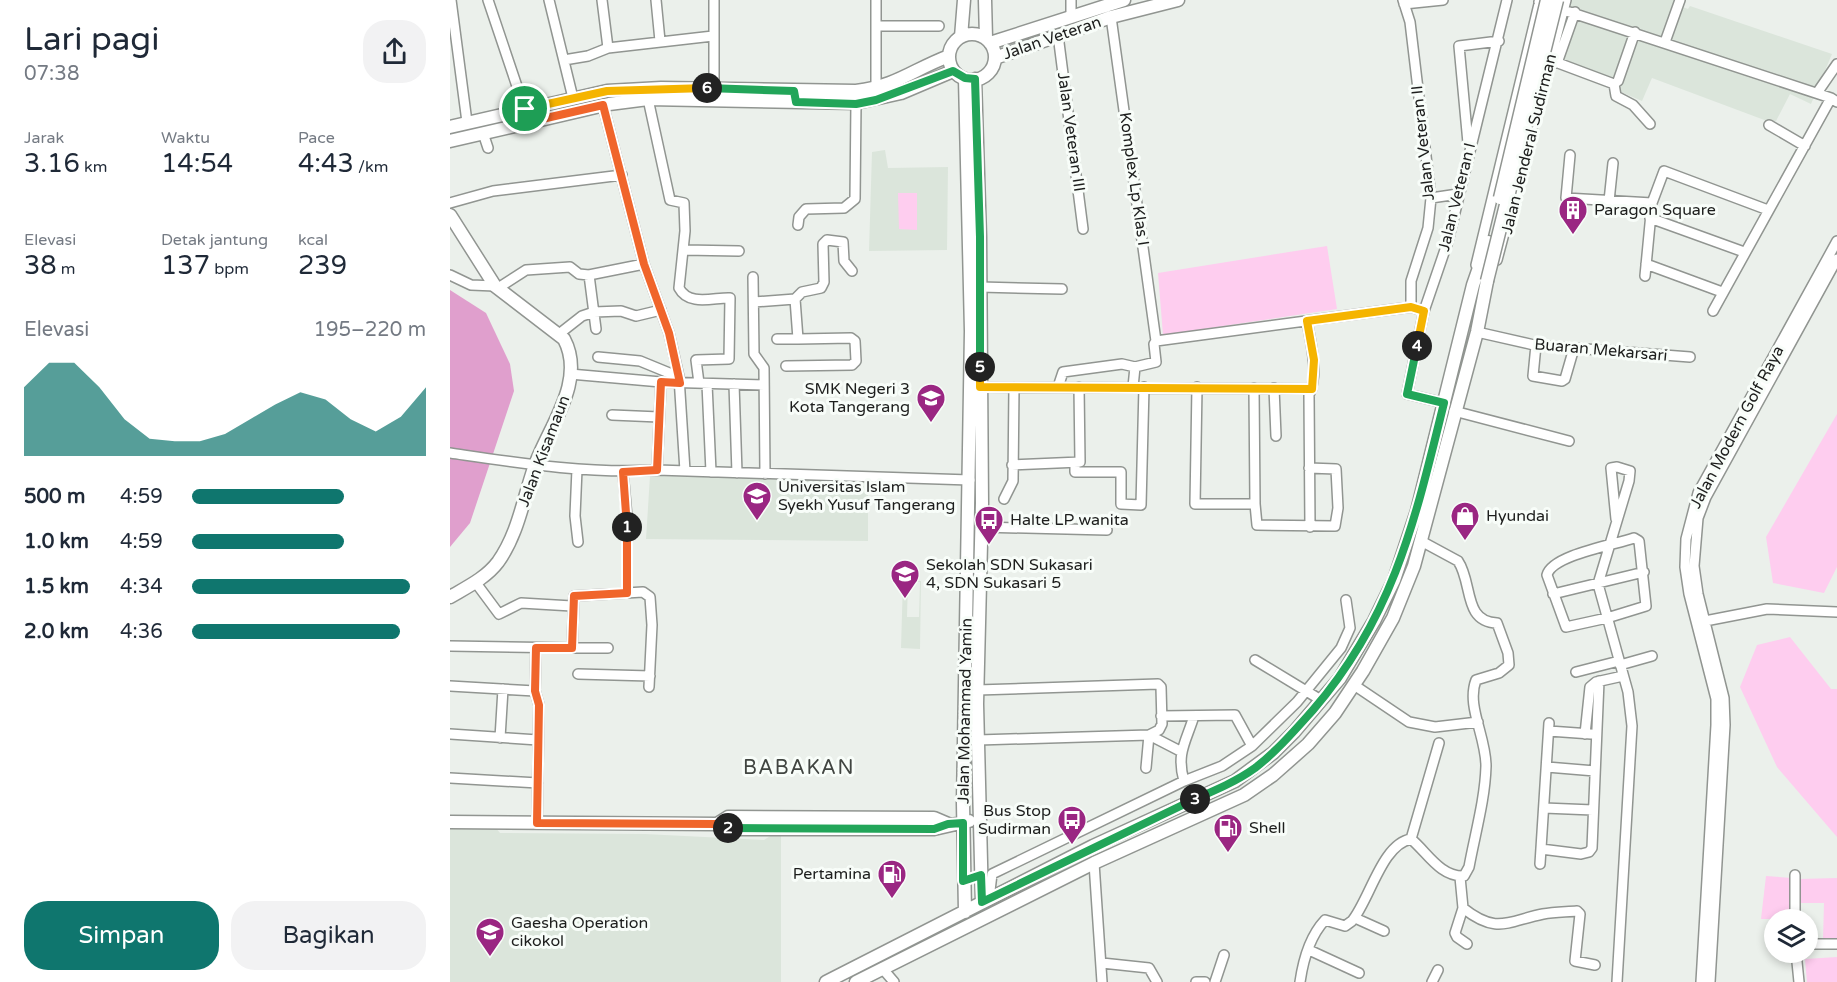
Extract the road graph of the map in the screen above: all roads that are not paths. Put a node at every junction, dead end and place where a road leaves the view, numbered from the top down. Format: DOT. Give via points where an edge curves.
graph roads {
  1 [pos="451,0"];
  2 [pos="488,0"];
  3 [pos="549,0"];
  4 [pos="602,0"];
  5 [pos="656,0"];
  6 [pos="714,0"];
  7 [pos="876,0"];
  8 [pos="964,0"];
  9 [pos="985,0"];
  10 [pos="1071,0"];
  11 [pos="1124,0"];
  12 [pos="1178,0"];
  13 [pos="1443,0"];
  14 [pos="1508,0"];
  15 [pos="1680,0"];
  16 [pos="1542,1"];
  17 [pos="1403,2"];
  18 [pos="1562,3"];
  19 [pos="1575,12"];
  20 [pos="1071,16"];
  21 [pos="1111,17"];
  22 [pos="876,26"];
  23 [pos="939,26"];
  24 [pos="1635,32"];
  25 [pos="1058,35"];
  26 [pos="714,36"];
  27 [pos="961,37"];
  28 [pos="660,40"];
  29 [pos="1499,40"];
  30 [pos="988,41"];
  31 [pos="1665,42"];
  32 [pos="608,48"];
  33 [pos="949,56"];
  34 [pos="995,58"];
  35 [pos="564,60"];
  36 [pos="1554,62"];
  37 [pos="1837,64"];
  38 [pos="953,71"];
  39 [pos="970,79"];
  40 [pos="1614,84"];
  41 [pos="714,88"];
  42 [pos="876,89"];
  43 [pos="1817,93"];
  44 [pos="795,96"];
  45 [pos="573,99"];
  46 [pos="648,99"];
  47 [pos="1834,100"];
  48 [pos="856,104"];
  49 [pos="603,105"];
  50 [pos="525,109"];
  51 [pos="467,122"];
  52 [pos="529,122"];
  53 [pos="1650,124"];
  54 [pos="1769,125"];
  55 [pos="450,127"];
  56 [pos="483,133"];
  57 [pos="450,141"];
  58 [pos="1805,146"];
  59 [pos="488,148"];
  60 [pos="1469,151"];
  61 [pos="1570,155"];
  62 [pos="1613,163"];
  63 [pos="622,175"];
  64 [pos="1458,194"];
  65 [pos="1431,198"];
  66 [pos="1610,201"];
  67 [pos="450,203"];
  68 [pos="1652,203"];
  69 [pos="1768,210"];
  70 [pos="450,214"];
  71 [pos="1650,218"];
  72 [pos="798,225"];
  73 [pos="1083,229"];
  74 [pos="1837,241"];
  75 [pos="684,250"];
  76 [pos="739,251"];
  77 [pos="1744,252"];
  78 [pos="1837,259"];
  79 [pos="644,264"];
  80 [pos="1646,264"];
  81 [pos="852,271"];
  82 [pos="450,275"];
  83 [pos="589,275"];
  84 [pos="1645,276"];
  85 [pos="753,277"];
  86 [pos="1480,283"];
  87 [pos="980,286"];
  88 [pos="496,287"];
  89 [pos="1062,290"];
  90 [pos="1722,292"];
  91 [pos="795,299"];
  92 [pos="754,302"];
  93 [pos="1411,307"];
  94 [pos="662,310"];
  95 [pos="1424,311"];
  96 [pos="1713,311"];
  97 [pos="594,312"];
  98 [pos="1307,321"];
  99 [pos="596,329"];
  100 [pos="1477,332"];
  101 [pos="559,334"];
  102 [pos="777,339"];
  103 [pos="798,339"];
  104 [pos="1155,343"];
  105 [pos="1536,345"];
  106 [pos="1574,348"];
  107 [pos="598,357"];
  108 [pos="1690,357"];
  109 [pos="786,366"];
  110 [pos="1135,367"];
  111 [pos="570,374"];
  112 [pos="680,380"];
  113 [pos="661,382"];
  114 [pos="703,383"];
  115 [pos="734,384"];
  116 [pos="764,385"];
  117 [pos="980,387"];
  118 [pos="1014,387"];
  119 [pos="1058,387"];
  120 [pos="1079,387"];
  121 [pos="1134,387"];
  122 [pos="1144,387"];
  123 [pos="1197,387"];
  124 [pos="1254,388"];
  125 [pos="1274,388"];
  126 [pos="1312,389"];
  127 [pos="1449,407"];
  128 [pos="612,415"];
  129 [pos="659,417"];
  130 [pos="1276,436"];
  131 [pos="1569,441"];
  132 [pos="450,453"];
  133 [pos="1075,464"];
  134 [pos="1012,465"];
  135 [pos="534,466"];
  136 [pos="1309,468"];
  137 [pos="577,469"];
  138 [pos="657,470"];
  139 [pos="685,471"];
  140 [pos="623,472"];
  141 [pos="711,472"];
  142 [pos="737,473"];
  143 [pos="765,474"];
  144 [pos="970,480"];
  145 [pos="1004,499"];
  146 [pos="1255,504"];
  147 [pos="1616,519"];
  148 [pos="981,527"];
  149 [pos="1310,527"];
  150 [pos="1107,531"];
  151 [pos="1421,541"];
  152 [pos="578,542"];
  153 [pos="1608,548"];
  154 [pos="1644,572"];
  155 [pos="476,583"];
  156 [pos="1598,584"];
  157 [pos="627,593"];
  158 [pos="1553,594"];
  159 [pos="450,597"];
  160 [pos="1347,600"];
  161 [pos="573,606"];
  162 [pos="1837,612"];
  163 [pos="1607,618"];
  164 [pos="1701,622"];
  165 [pos="450,646"];
  166 [pos="536,648"];
  167 [pos="572,648"];
  168 [pos="608,648"];
  169 [pos="1341,648"];
  170 [pos="1653,656"];
  171 [pos="1354,657"];
  172 [pos="1255,660"];
  173 [pos="1620,663"];
  174 [pos="1575,672"];
  175 [pos="578,674"];
  176 [pos="650,676"];
  177 [pos="1623,676"];
  178 [pos="1599,681"];
  179 [pos="1354,685"];
  180 [pos="450,686"];
  181 [pos="649,687"];
  182 [pos="503,689"];
  183 [pos="978,690"];
  184 [pos="535,691"];
  185 [pos="1306,692"];
  186 [pos="1321,700"];
  187 [pos="1161,716"];
  188 [pos="1194,716"];
  189 [pos="1478,722"];
  190 [pos="1585,734"];
  191 [pos="1597,734"];
  192 [pos="450,735"];
  193 [pos="1149,735"];
  194 [pos="500,738"];
  195 [pos="538,740"];
  196 [pos="978,740"];
  197 [pos="1439,743"];
  198 [pos="1252,746"];
  199 [pos="1180,751"];
  200 [pos="1243,753"];
  201 [pos="1547,767"];
  202 [pos="1146,768"];
  203 [pos="1255,768"];
  204 [pos="1595,771"];
  205 [pos="450,778"];
  206 [pos="1184,781"];
  207 [pos="537,783"];
  208 [pos="1544,808"];
  209 [pos="1593,810"];
  210 [pos="1122,812"];
  211 [pos="980,814"];
  212 [pos="450,822"];
  213 [pos="537,823"];
  214 [pos="963,823"];
  215 [pos="1131,829"];
  216 [pos="1072,837"];
  217 [pos="1411,839"];
  218 [pos="1541,849"];
  219 [pos="1080,853"];
  220 [pos="1094,863"];
  221 [pos="1540,864"];
  222 [pos="981,875"];
  223 [pos="1795,875"];
  224 [pos="1460,877"];
  225 [pos="963,881"];
  226 [pos="986,900"];
  227 [pos="1463,908"];
  228 [pos="1795,909"];
  229 [pos="965,912"];
  230 [pos="1354,918"];
  231 [pos="1384,932"];
  232 [pos="1467,944"];
  233 [pos="1818,944"];
  234 [pos="1837,944"];
  235 [pos="1309,950"];
  236 [pos="1224,955"];
  237 [pos="1102,963"];
  238 [pos="1797,963"];
  239 [pos="1595,965"];
  240 [pos="882,968"];
  241 [pos="1438,970"];
  242 [pos="1359,973"];
  243 [pos="826,982"];
  244 [pos="856,982"];
  245 [pos="894,982"];
  246 [pos="1102,982"];
  247 [pos="1157,982"];
  248 [pos="1196,982"];
  249 [pos="1205,982"];
  250 [pos="1215,982"];
  251 [pos="1300,982"];
  252 [pos="1432,982"];
  253 [pos="1617,982"];
  254 [pos="1701,982"];
  255 [pos="1710,982"];
  256 [pos="1799,982"];
  1 -- 51 [label="street"];
  2 -- 50 [label="street"];
  3 -- 35 [label="street"];
  4 -- 32 [label="street"];
  5 -- 28 [label="street"];
  6 -- 26 [label="street"];
  7 -- 22 [label="street"];
  8 -- 27 [label="main road"];
  9 -- 30 [label="main road"];
  10 -- 20 [label="street"];
  11 -- 20 [label="main road, Jalan Veteran"];
  12 -- 21 [label="main road, Jalan Veteran"];
  13 -- 17 [label="street"];
  14 -- 29 [label="street, Jalan Veteran I"];
  15 -- 31 [label="street"];
  16 -- 18 [label="street"];
  16 -- 86 [label="main road, Jalan Jenderal Sudirman, bridge"];
  17 -- 65 [label="street, Jalan Veteran II" via="1410,22"];
  18 -- 19 [label="street"];
  18 -- 36 [label="street, Jalan Jenderal Sudirman"];
  18 -- 86 [label="main road, Jalan Jenderal Sudirman, bridge"];
  19 -- 24 [label="street"];
  19 -- 36 [label="street"];
  20 -- 30 [label="main road, Jalan Veteran"];
  21 -- 25 [label="main road, Jalan Veteran"];
  21 -- 104 [label="street, Komplex Lp Klas I"];
  22 -- 23 [label="street"];
  22 -- 42 [label="street"];
  24 -- 31 [label="street"];
  24 -- 40 [label="street"];
  25 -- 34 [label="main road, Jalan Veteran"];
  25 -- 73 [label="street, Jalan Veteran III"];
  26 -- 28 [label="street"];
  26 -- 41 [label="street"];
  27 -- 30 [label="main road" via="978,34"];
  27 -- 33 [label="main road" via="951,46"];
  28 -- 32 [label="street"];
  29 -- 60 [label="street, Jalan Veteran I"];
  29 -- 60 [label="street" via="1459,46"];
  30 -- 34 [label="main road"];
  31 -- 43 [label="street"];
  32 -- 35 [label="street"];
  33 -- 38 [label="main road"];
  33 -- 42 [label="main road"];
  34 -- 39 [label="main road" via="985,75"];
  35 -- 45 [label="street"];
  36 -- 40 [label="street"];
  36 -- 86 [label="street, Jalan Jenderal Sudirman" via="1503,245"];
  37 -- 43 [label="street"];
  38 -- 39 [label="main road"];
  38 -- 48 [label="main road" via="901,93"];
  39 -- 87 [label="main road, Jalan Mohammad Yamin"];
  39 -- 144 [label="main road, Jalan Mohammad Yamin"];
  40 -- 53 [label="street" via="1616,96 1633,105"];
  41 -- 44 [label="main road"];
  41 -- 45 [label="main road" via="607,91"];
  42 -- 44 [label="main road"];
  43 -- 47 [label="street"];
  44 -- 46 [label="main road"];
  44 -- 48 [label="main road"];
  45 -- 50 [label="main road"];
  46 -- 49 [label="main road"];
  46 -- 75 [label="street" via="670,200 684,203"];
  47 -- 58 [label="street"];
  48 -- 72 [label="street" via="855,199 844,208 806,209"];
  49 -- 52 [label="main road"];
  49 -- 63 [label="street"];
  50 -- 51 [label="main road"];
  50 -- 52 [label="street"];
  51 -- 55 [label="main road"];
  52 -- 56 [label="main road"];
  54 -- 58 [label="street"];
  56 -- 57 [label="main road"];
  56 -- 59 [label="street"];
  58 -- 69 [label="street"];
  60 -- 64 [label="street, Jalan Veteran I"];
  61 -- 66 [label="street" via="1566,198"];
  62 -- 66 [label="street"];
  63 -- 67 [label="street" via="493,191"];
  63 -- 79 [label="street"];
  64 -- 65 [label="street"];
  64 -- 95 [label="street, Jalan Veteran I" via="1448,241"];
  65 -- 93 [label="street, Jalan Veteran II" via="1428,228 1411,281"];
  66 -- 68 [label="street"];
  68 -- 69 [label="street" via="1666,171"];
  68 -- 71 [label="street"];
  69 -- 77 [label="street"];
  70 -- 88 [label="main road"];
  71 -- 77 [label="street"];
  71 -- 80 [label="street"];
  74 -- 164 [label="street, Jalan Modern Golf Raya" via="1698,493 1686,538 1685,567"];
  75 -- 76 [label="street" via="704,255"];
  75 -- 114 [label="street" via="679,288 682,294 695,299 729,298 729,359 696,360"];
  77 -- 90 [label="street"];
  78 -- 164 [label="street, Jalan Modern Golf Raya" via="1706,496 1698,518 1694,566"];
  79 -- 83 [label="street"];
  79 -- 94 [label="street"];
  80 -- 84 [label="street"];
  80 -- 90 [label="street"];
  81 -- 91 [label="street" via="844,261 843,242 824,241 823,286 802,292"];
  82 -- 88 [label="street" via="471,285"];
  83 -- 88 [label="street" via="570,267 526,270"];
  83 -- 97 [label="street"];
  85 -- 92 [label="street"];
  86 -- 100 [label="main road, Jalan Jenderal Sudirman"];
  86 -- 127 [label="main road, Jalan Jenderal Sudirman"];
  87 -- 89 [label="street"];
  87 -- 117 [label="main road, Jalan Mohammad Yamin"];
  88 -- 101 [label="main road"];
  90 -- 96 [label="street"];
  91 -- 92 [label="street"];
  91 -- 103 [label="street"];
  92 -- 116 [label="street" via="754,354 763,364"];
  93 -- 95 [label="street"];
  93 -- 98 [label="street"];
  94 -- 97 [label="street" via="636,316 621,311"];
  94 -- 112 [label="street"];
  95 -- 127 [label="street, Jalan Veteran I" via="1407,394"];
  97 -- 99 [label="street"];
  97 -- 101 [label="street"];
  98 -- 104 [label="street"];
  98 -- 126 [label="street" via="1314,360"];
  100 -- 105 [label="street, Buaran Mekarsari"];
  100 -- 127 [label="main road, Jalan Jenderal Sudirman"];
  101 -- 111 [label="main road, Jalan Kisamaun" via="568,347"];
  102 -- 103 [label="street"];
  103 -- 109 [label="street" via="851,338 855,340 856,361 852,365"];
  104 -- 110 [label="street" via="1156,362"];
  105 -- 106 [label="street, Buaran Mekarsari"];
  105 -- 106 [label="street" via="1533,376 1562,381"];
  106 -- 108 [label="street, Buaran Mekarsari"];
  107 -- 112 [label="street" via="640,361"];
  110 -- 119 [label="street" via="1122,364 1063,372"];
  110 -- 121 [label="street"];
  111 -- 113 [label="street"];
  111 -- 135 [label="main road, Jalan Kisamaun" via="562,406"];
  112 -- 113 [label="street"];
  112 -- 114 [label="street"];
  112 -- 139 [label="street"];
  113 -- 129 [label="street"];
  114 -- 115 [label="street"];
  114 -- 141 [label="street"];
  115 -- 116 [label="street"];
  115 -- 142 [label="street"];
  116 -- 143 [label="street"];
  117 -- 118 [label="street"];
  117 -- 148 [label="main road, Jalan Mohammad Yamin"];
  118 -- 119 [label="street"];
  118 -- 134 [label="street"];
  119 -- 120 [label="street"];
  120 -- 121 [label="street"];
  120 -- 133 [label="street" via="1081,460"];
  121 -- 122 [label="street"];
  122 -- 123 [label="street"];
  122 -- 133 [label="street" via="1141,505 1121,504 1121,471 1075,472"];
  123 -- 124 [label="street"];
  123 -- 146 [label="street" via="1195,504"];
  124 -- 125 [label="street"];
  124 -- 146 [label="street"];
  125 -- 126 [label="street"];
  125 -- 130 [label="street"];
  126 -- 136 [label="street"];
  127 -- 131 [label="street"];
  127 -- 151 [label="main road, Jalan Jenderal Sudirman"];
  127 -- 171 [label="main road, Jalan Jenderal Sudirman" via="1405,552"];
  128 -- 129 [label="street"];
  129 -- 138 [label="street"];
  132 -- 135 [label="street"];
  133 -- 134 [label="street"];
  134 -- 145 [label="street" via="1012,484"];
  135 -- 137 [label="street"];
  135 -- 155 [label="main road, Jalan Kisamaun" via="512,541 496,565"];
  136 -- 149 [label="street"];
  136 -- 149 [label="street" via="1336,469 1338,475 1335,526"];
  137 -- 140 [label="street"];
  137 -- 152 [label="street"];
  138 -- 139 [label="street"];
  138 -- 140 [label="street"];
  139 -- 141 [label="street"];
  140 -- 157 [label="street"];
  141 -- 142 [label="street"];
  142 -- 143 [label="street"];
  143 -- 144 [label="street"];
  144 -- 214 [label="main road, Jalan Mohammad Yamin"];
  146 -- 149 [label="street" via="1257,525"];
  147 -- 147 [label="street" via="1630,471 1617,467 1611,468"];
  147 -- 153 [label="street"];
  148 -- 150 [label="street"];
  148 -- 183 [label="main road, Jalan Mohammad Yamin"];
  151 -- 179 [label="main road, Jalan Jenderal Sudirman" via="1393,618"];
  151 -- 189 [label="street" via="1458,561 1476,617 1485,623 1497,623 1503,636 1509,665 1499,673 1476,680 1472,690"];
  153 -- 154 [label="street" via="1637,539"];
  153 -- 156 [label="street"];
  153 -- 158 [label="street" via="1572,555 1550,567 1547,575"];
  154 -- 156 [label="street"];
  154 -- 163 [label="street" via="1646,606"];
  155 -- 159 [label="main road, Jalan Kisamaun"];
  155 -- 161 [label="street" via="499,614 521,603"];
  156 -- 158 [label="street"];
  156 -- 163 [label="street"];
  157 -- 161 [label="street" via="577,595"];
  157 -- 176 [label="street" via="646,593 651,600"];
  158 -- 163 [label="street" via="1566,627"];
  160 -- 169 [label="street" via="1350,628"];
  161 -- 167 [label="street"];
  162 -- 164 [label="street" via="1767,609"];
  163 -- 173 [label="street"];
  164 -- 254 [label="street, Jalan Modern Golf Raya" via="1716,699 1716,725"];
  164 -- 255 [label="street, Jalan Modern Golf Raya" via="1722,690 1725,725"];
  165 -- 166 [label="street"];
  166 -- 167 [label="street"];
  166 -- 184 [label="street"];
  167 -- 168 [label="street"];
  169 -- 171 [label="street"];
  169 -- 185 [label="street"];
  170 -- 173 [label="street"];
  171 -- 186 [label="main road, Jalan Jenderal Sudirman"];
  172 -- 185 [label="street"];
  173 -- 174 [label="street"];
  173 -- 177 [label="street"];
  175 -- 176 [label="street"];
  176 -- 181 [label="street"];
  177 -- 178 [label="street"];
  177 -- 253 [label="street" via="1632,726"];
  178 -- 190 [label="street" via="1588,691"];
  178 -- 191 [label="street"];
  179 -- 189 [label="street" via="1409,722 1435,727"];
  179 -- 220 [label="main road, Jalan Jenderal Sudirman" via="1308,744 1250,791"];
  180 -- 182 [label="street"];
  182 -- 184 [label="street"];
  182 -- 194 [label="street"];
  183 -- 187 [label="street" via="1158,684"];
  183 -- 196 [label="main road, Jalan Mohammad Yamin"];
  184 -- 195 [label="street" via="539,705"];
  185 -- 186 [label="street"];
  185 -- 198 [label="street"];
  186 -- 203 [label="main road, Jalan Jenderal Sudirman"];
  187 -- 188 [label="street"];
  187 -- 193 [label="street" via="1160,730"];
  188 -- 198 [label="street" via="1237,716"];
  188 -- 199 [label="street"];
  189 -- 224 [label="street" via="1486,766 1483,798 1468,867"];
  190 -- 191 [label="street"];
  190 -- 201 [label="street" via="1549,727"];
  191 -- 204 [label="street"];
  192 -- 194 [label="street"];
  193 -- 196 [label="street"];
  193 -- 199 [label="street"];
  193 -- 202 [label="street"];
  194 -- 195 [label="street"];
  195 -- 207 [label="street"];
  196 -- 211 [label="main road, Jalan Mohammad Yamin"];
  197 -- 217 [label="street"];
  198 -- 200 [label="street"];
  199 -- 206 [label="street"];
  200 -- 203 [label="street"];
  200 -- 206 [label="street"];
  201 -- 204 [label="street"];
  201 -- 208 [label="street"];
  203 -- 215 [label="main road, Jalan Jenderal Sudirman"];
  204 -- 209 [label="street"];
  205 -- 207 [label="street"];
  206 -- 210 [label="street"];
  207 -- 213 [label="street"];
  208 -- 209 [label="street"];
  208 -- 218 [label="street"];
  209 -- 218 [label="street" via="1589,852"];
  210 -- 215 [label="street"];
  210 -- 216 [label="street"];
  211 -- 214 [label="main road"];
  211 -- 222 [label="main road, Jalan Mohammad Yamin"];
  212 -- 213 [label="main road"];
  213 -- 214 [label="main road" via="934,829"];
  214 -- 225 [label="main road, Jalan Mohammad Yamin"];
  215 -- 219 [label="main road, Jalan Jenderal Sudirman"];
  216 -- 219 [label="street"];
  216 -- 226 [label="street" via="992,874"];
  217 -- 224 [label="street" via="1441,869"];
  217 -- 230 [label="street" via="1402,841 1390,852"];
  218 -- 221 [label="street"];
  219 -- 226 [label="main road, Jalan Jenderal Sudirman"];
  220 -- 237 [label="street"];
  220 -- 240 [label="main road, Jalan Jenderal Sudirman"];
  222 -- 225 [label="main road"];
  222 -- 226 [label="main road, Jalan Mohammad Yamin"];
  223 -- 228 [label="street"];
  224 -- 227 [label="street"];
  225 -- 229 [label="main road, Jalan Mohammad Yamin"];
  226 -- 229 [label="main road, Jalan Jenderal Sudirman"];
  227 -- 232 [label="street" via="1455,933"];
  227 -- 239 [label="street" via="1475,917 1507,925 1544,914 1577,911 1580,914 1575,961"];
  229 -- 243 [label="main road, Jalan Jenderal Sudirman"];
  230 -- 231 [label="street"];
  230 -- 235 [label="street" via="1345,926 1325,920"];
  233 -- 234 [label="street"];
  235 -- 242 [label="street"];
  235 -- 251 [label="street"];
  236 -- 250 [label="street"];
  237 -- 246 [label="street"];
  237 -- 247 [label="street" via="1149,969"];
  238 -- 256 [label="street"];
  240 -- 244 [label="main road, Jalan Jenderal Sudirman"];
  240 -- 245 [label="street"];
  241 -- 252 [label="street"];
  248 -- 249 [label="street"];
}
